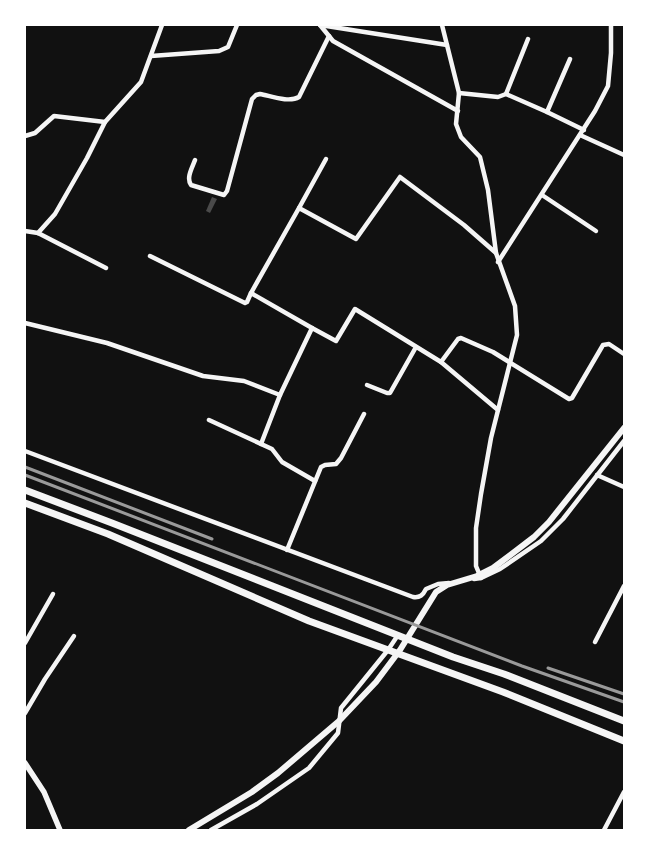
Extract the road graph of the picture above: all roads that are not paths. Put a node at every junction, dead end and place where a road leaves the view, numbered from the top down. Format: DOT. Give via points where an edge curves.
graph roads {
  1 [pos="162,25"];
  2 [pos="237,25"];
  3 [pos="320,25"];
  4 [pos="442,25"];
  5 [pos="612,25"];
  6 [pos="330,36"];
  7 [pos="528,39"];
  8 [pos="447,45"];
  9 [pos="151,56"];
  10 [pos="570,59"];
  11 [pos="459,93"];
  12 [pos="506,94"];
  13 [pos="458,111"];
  14 [pos="547,112"];
  15 [pos="105,122"];
  16 [pos="584,130"];
  17 [pos="580,135"];
  18 [pos="25,136"];
  19 [pos="624,155"];
  20 [pos="326,159"];
  21 [pos="194,160"];
  22 [pos="542,196"];
  23 [pos="300,208"];
  24 [pos="25,230"];
  25 [pos="596,231"];
  26 [pos="38,233"];
  27 [pos="496,253"];
  28 [pos="150,256"];
  29 [pos="498,262"];
  30 [pos="106,268"];
  31 [pos="251,293"];
  32 [pos="25,324"];
  33 [pos="312,328"];
  34 [pos="416,347"];
  35 [pos="624,354"];
  36 [pos="441,362"];
  37 [pos="510,363"];
  38 [pos="367,385"];
  39 [pos="280,395"];
  40 [pos="498,410"];
  41 [pos="364,414"];
  42 [pos="209,420"];
  43 [pos="624,428"];
  44 [pos="624,441"];
  45 [pos="261,444"];
  46 [pos="25,451"];
  47 [pos="598,475"];
  48 [pos="315,481"];
  49 [pos="624,487"];
  50 [pos="25,490"];
  51 [pos="25,503"];
  52 [pos="287,550"];
  53 [pos="481,578"];
  54 [pos="624,586"];
  55 [pos="53,594"];
  56 [pos="398,635"];
  57 [pos="74,636"];
  58 [pos="595,642"];
  59 [pos="25,643"];
  60 [pos="388,650"];
  61 [pos="25,713"];
  62 [pos="624,721"];
  63 [pos="624,741"];
  64 [pos="25,763"];
  65 [pos="624,792"];
  66 [pos="60,830"];
  67 [pos="189,830"];
  68 [pos="212,830"];
  69 [pos="604,830"];
  1 -- 9 [label="street"];
  2 -- 9 [label="street" via="228,46 219,52"];
  3 -- 6 [label="street"];
  3 -- 8 [label="street"];
  4 -- 8 [label="street"];
  5 -- 16 [label="street" via="608,86"];
  6 -- 13 [label="street" via="355,54"];
  6 -- 21 [label="street" via="296,100 260,94 252,99 224,195 191,185 189,177"];
  7 -- 12 [label="street"];
  8 -- 11 [label="street"];
  9 -- 15 [label="street" via="138,87"];
  10 -- 14 [label="street"];
  11 -- 12 [label="street" via="498,97"];
  11 -- 13 [label="street"];
  12 -- 14 [label="street"];
  13 -- 27 [label="street" via="456,124 461,137 480,157"];
  14 -- 16 [label="street"];
  15 -- 18 [label="street" via="54,116 34,133"];
  15 -- 26 [label="street" via="55,214"];
  16 -- 17 [label="street"];
  17 -- 19 [label="street"];
  17 -- 22 [label="street"];
  20 -- 23 [label="street"];
  22 -- 25 [label="street"];
  22 -- 29 [label="street"];
  23 -- 27 [label="street" via="356,239 398,179 403,178"];
  23 -- 31 [label="street"];
  24 -- 26 [label="street"];
  26 -- 30 [label="street"];
  27 -- 29 [label="street"];
  28 -- 31 [label="street" via="244,303"];
  29 -- 37 [label="street" via="515,306 517,335"];
  31 -- 33 [label="street"];
  32 -- 39 [label="street" via="107,343 203,376 244,381"];
  33 -- 34 [label="street" via="336,341 356,309"];
  33 -- 39 [label="street"];
  34 -- 36 [label="street"];
  34 -- 38 [label="street" via="390,393"];
  35 -- 37 [label="street" via="609,344 603,345 569,399"];
  36 -- 37 [label="street" via="459,337"];
  36 -- 40 [label="street"];
  37 -- 40 [label="street"];
  39 -- 45 [label="street"];
  40 -- 53 [label="street" via="476,528 476,566"];
  41 -- 48 [label="street" via="341,458 336,464 323,466"];
  42 -- 45 [label="street"];
  43 -- 67 [label="main road" via="534,537 493,568 436,592 376,682 340,721 252,792"];
  44 -- 47 [label="street"];
  45 -- 48 [label="street" via="272,449 282,462"];
  46 -- 52 [label="street"];
  47 -- 49 [label="street"];
  47 -- 53 [label="street" via="541,541"];
  48 -- 52 [label="street"];
  50 -- 56 [label="main road"];
  51 -- 60 [label="main road" via="108,534 309,621"];
  52 -- 53 [label="street" via="418,598 426,589 438,584"];
  54 -- 58 [label="street"];
  55 -- 59 [label="street"];
  56 -- 60 [label="street"];
  56 -- 62 [label="main road"];
  57 -- 61 [label="street"];
  60 -- 63 [label="main road" via="504,692"];
  60 -- 68 [label="street" via="341,708 338,733 309,768"];
  64 -- 66 [label="street" via="44,792"];
  65 -- 69 [label="street"];
}
